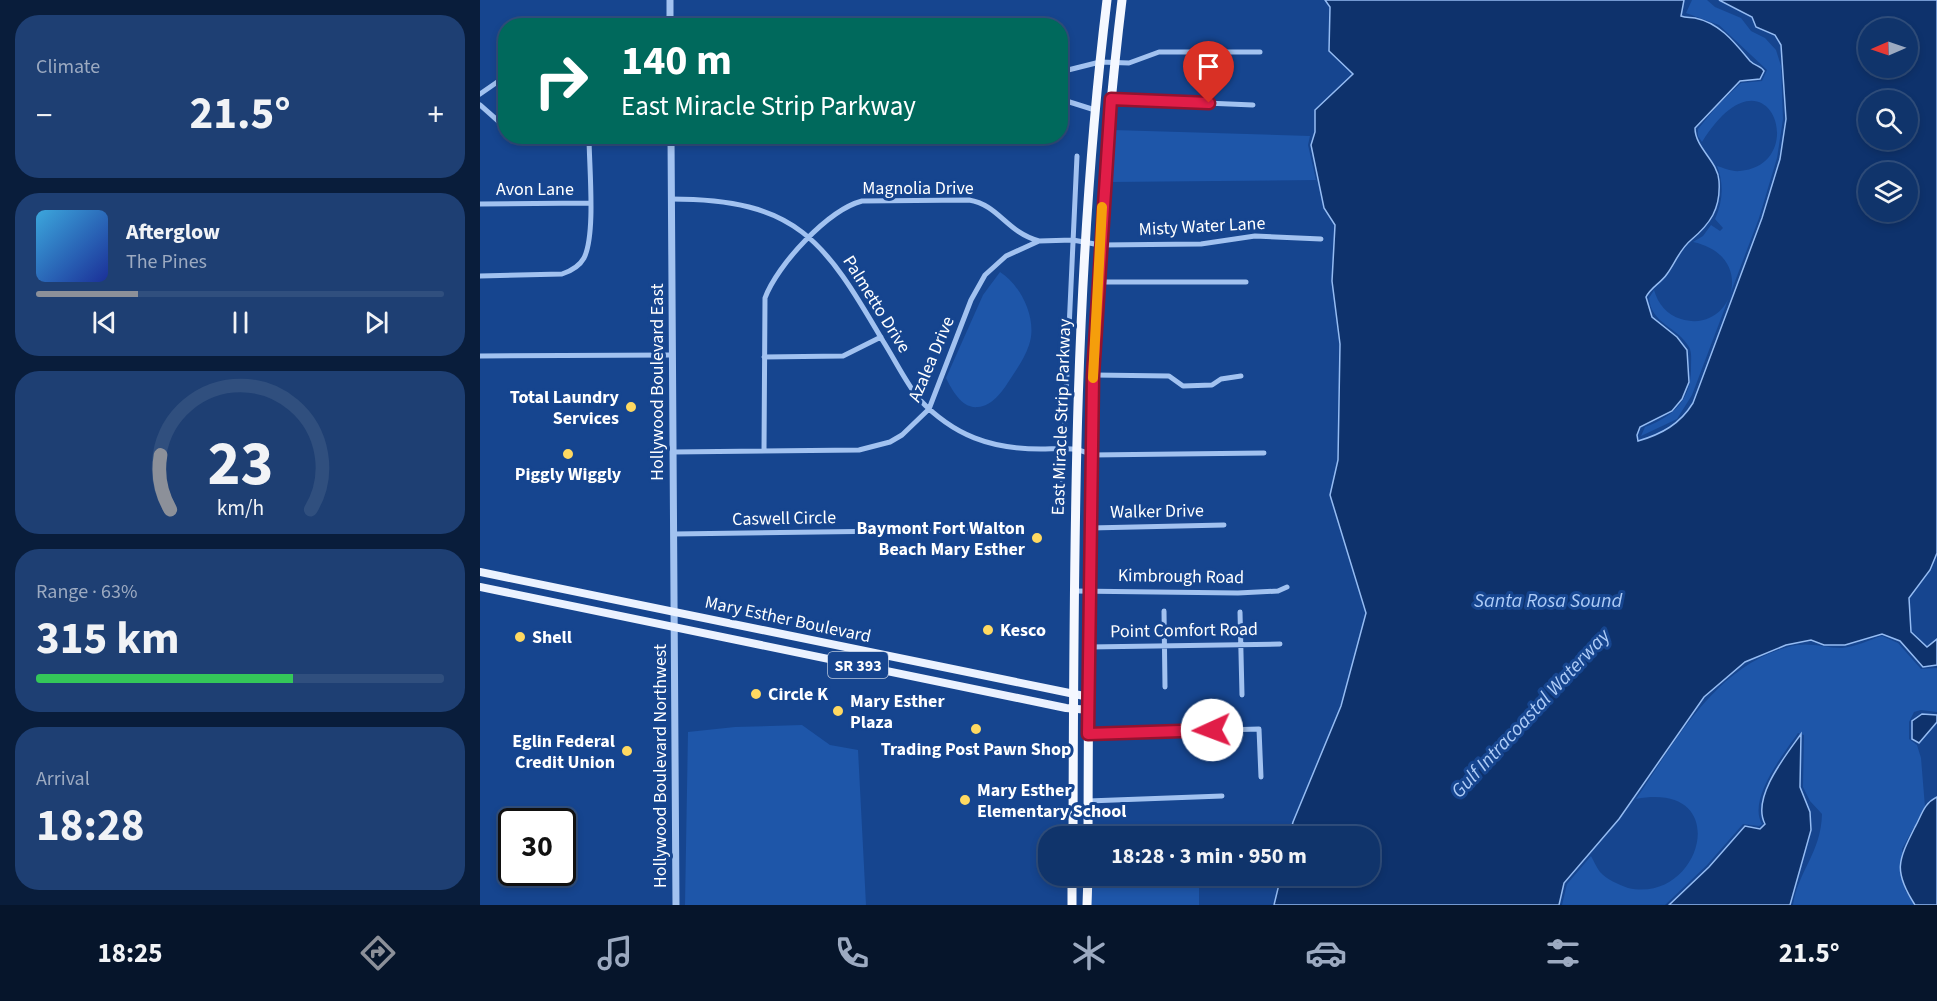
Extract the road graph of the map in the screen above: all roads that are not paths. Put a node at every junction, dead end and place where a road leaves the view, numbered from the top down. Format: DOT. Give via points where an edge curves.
graph roads {
  1 [pos="670,0"];
  2 [pos="1107,0"];
  3 [pos="1122,0"];
  4 [pos="670,18"];
  5 [pos="1260,52"];
  6 [pos="1100,62"];
  7 [pos="1115,63"];
  8 [pos="1068,70"];
  9 [pos="498,82"];
  10 [pos="480,94"];
  11 [pos="1111,99"];
  12 [pos="1068,102"];
  13 [pos="480,105"];
  14 [pos="1253,105"];
  15 [pos="1095,110"];
  16 [pos="498,121"];
  17 [pos="589,144"];
  18 [pos="671,144"];
  19 [pos="1077,156"];
  20 [pos="671,199"];
  21 [pos="590,203"];
  22 [pos="480,204"];
  23 [pos="810,239"];
  24 [pos="1321,239"];
  25 [pos="1073,240"];
  26 [pos="1039,241"];
  27 [pos="1085,242"];
  28 [pos="1100,245"];
  29 [pos="480,276"];
  30 [pos="1097,282"];
  31 [pos="1246,282"];
  32 [pos="881,337"];
  33 [pos="672,355"];
  34 [pos="480,356"];
  35 [pos="764,357"];
  36 [pos="1093,375"];
  37 [pos="1240,376"];
  38 [pos="929,409"];
  39 [pos="1063,449"];
  40 [pos="1076,449"];
  41 [pos="764,451"];
  42 [pos="673,452"];
  43 [pos="1264,453"];
  44 [pos="1091,455"];
  45 [pos="1062,480"];
  46 [pos="1224,525"];
  47 [pos="1090,528"];
  48 [pos="967,530"];
  49 [pos="674,534"];
  50 [pos="480,572"];
  51 [pos="480,587"];
  52 [pos="1287,587"];
  53 [pos="1074,591"];
  54 [pos="1089,591"];
  55 [pos="1164,611"];
  56 [pos="675,612"];
  57 [pos="1240,612"];
  58 [pos="675,627"];
  59 [pos="1241,644"];
  60 [pos="1280,644"];
  61 [pos="1164,645"];
  62 [pos="1089,646"];
  63 [pos="1165,687"];
  64 [pos="1073,694"];
  65 [pos="1242,695"];
  66 [pos="1089,698"];
  67 [pos="1073,710"];
  68 [pos="1089,710"];
  69 [pos="1088,734"];
  70 [pos="1261,777"];
  71 [pos="1222,796"];
  72 [pos="1088,801"];
  73 [pos="1072,826"];
  74 [pos="1088,826"];
  75 [pos="1072,886"];
  76 [pos="1088,886"];
  77 [pos="676,905"];
  78 [pos="1072,905"];
  79 [pos="1087,905"];
  1 -- 4 [label="street"];
  2 -- 6 [label="highway, East Miracle Strip Parkway"];
  3 -- 7 [label="highway, East Miracle Strip Parkway"];
  5 -- 7 [label="street" via="1159,52 1130,63"];
  6 -- 7 [label="street"];
  6 -- 8 [label="street"];
  6 -- 15 [label="highway, East Miracle Strip Parkway"];
  7 -- 11 [label="highway, East Miracle Strip Parkway"];
  9 -- 10 [label="street"];
  11 -- 14 [label="street"];
  11 -- 28 [label="highway, East Miracle Strip Parkway"];
  12 -- 15 [label="street"];
  13 -- 16 [label="street"];
  15 -- 27 [label="highway, East Miracle Strip Parkway"];
  17 -- 21 [label="street"];
  18 -- 20 [label="street, Hollywood Boulevard East"];
  19 -- 25 [label="street"];
  20 -- 23 [label="street, Palmetto Drive" via="720,200 750,206 779,218"];
  20 -- 33 [label="street, Hollywood Boulevard East"];
  21 -- 22 [label="street, Avon Lane"];
  21 -- 29 [label="street" via="589,244 583,261 570,272"];
  23 -- 26 [label="street, Magnolia Drive" via="850,204 958,200 985,204 1020,235"];
  23 -- 32 [label="street, Palmetto Drive" via="840,269"];
  23 -- 35 [label="street, Magnolia Drive" via="769,286 763,312"];
  24 -- 28 [label="street, Misty Water Lane" via="1255,236 1201,244"];
  25 -- 26 [label="street, Azalea Drive"];
  25 -- 27 [label="street, Azalea Drive"];
  25 -- 39 [label="street"];
  26 -- 38 [label="street, Azalea Drive" via="1006,256 985,275 971,300"];
  27 -- 28 [label="street, Misty Water Lane"];
  27 -- 40 [label="highway, East Miracle Strip Parkway"];
  28 -- 30 [label="highway, East Miracle Strip Parkway"];
  30 -- 31 [label="street"];
  30 -- 36 [label="highway, East Miracle Strip Parkway"];
  32 -- 35 [label="street" via="843,356"];
  32 -- 38 [label="street, Palmetto Drive" via="914,393"];
  33 -- 34 [label="street"];
  33 -- 42 [label="street, Hollywood Boulevard East"];
  35 -- 41 [label="street, Magnolia Drive"];
  36 -- 37 [label="street" via="1169,376 1180,385 1195,386 1212,386"];
  36 -- 44 [label="highway, East Miracle Strip Parkway"];
  38 -- 39 [label="street, Palmetto Drive" via="959,433 986,444"];
  38 -- 41 [label="street, Azalea Drive" via="902,435 873,448"];
  39 -- 40 [label="street, Palmetto Drive"];
  39 -- 45 [label="street"];
  40 -- 44 [label="street"];
  40 -- 53 [label="highway, East Miracle Strip Parkway"];
  41 -- 42 [label="street, Azalea Drive"];
  42 -- 49 [label="street, Hollywood Boulevard East"];
  43 -- 44 [label="street"];
  44 -- 47 [label="highway, East Miracle Strip Parkway"];
  46 -- 47 [label="street, Walker Drive"];
  47 -- 54 [label="highway, East Miracle Strip Parkway"];
  48 -- 49 [label="street, Caswell Circle"];
  49 -- 56 [label="street, Hollywood Boulevard East"];
  50 -- 56 [label="main road, Mary Esther Boulevard / SR 393"];
  51 -- 58 [label="main road, Mary Esther Boulevard / SR 393"];
  52 -- 54 [label="street, Kimbrough Road" via="1238,593"];
  53 -- 54 [label="street, Kimbrough Road"];
  53 -- 64 [label="highway, East Miracle Strip Parkway"];
  54 -- 62 [label="highway, East Miracle Strip Parkway"];
  55 -- 61 [label="street"];
  56 -- 58 [label="street, Hollywood Boulevard East"];
  56 -- 64 [label="main road, Mary Esther Boulevard / SR 393"];
  57 -- 59 [label="street"];
  58 -- 67 [label="main road, Mary Esther Boulevard / SR 393"];
  58 -- 77 [label="street, Hollywood Boulevard Northwest"];
  59 -- 60 [label="street, Point Comfort Road"];
  59 -- 61 [label="street, Point Comfort Road"];
  59 -- 65 [label="street"];
  61 -- 62 [label="street, Point Comfort Road"];
  61 -- 63 [label="street"];
  62 -- 66 [label="highway, East Miracle Strip Parkway"];
  64 -- 66 [label="main road, Mary Esther Boulevard / SR 393"];
  64 -- 67 [label="highway, East Miracle Strip Parkway"];
  66 -- 68 [label="highway, East Miracle Strip Parkway"];
  67 -- 68 [label="main road, Mary Esther Boulevard / SR 393"];
  67 -- 73 [label="highway, East Miracle Strip Parkway"];
  68 -- 69 [label="highway, East Miracle Strip Parkway"];
  69 -- 70 [label="street" via="1259,729"];
  69 -- 72 [label="highway, East Miracle Strip Parkway"];
  71 -- 72 [label="street"];
  72 -- 74 [label="highway, East Miracle Strip Parkway"];
  75 -- 78 [label="highway"];
  76 -- 79 [label="highway"];
}
